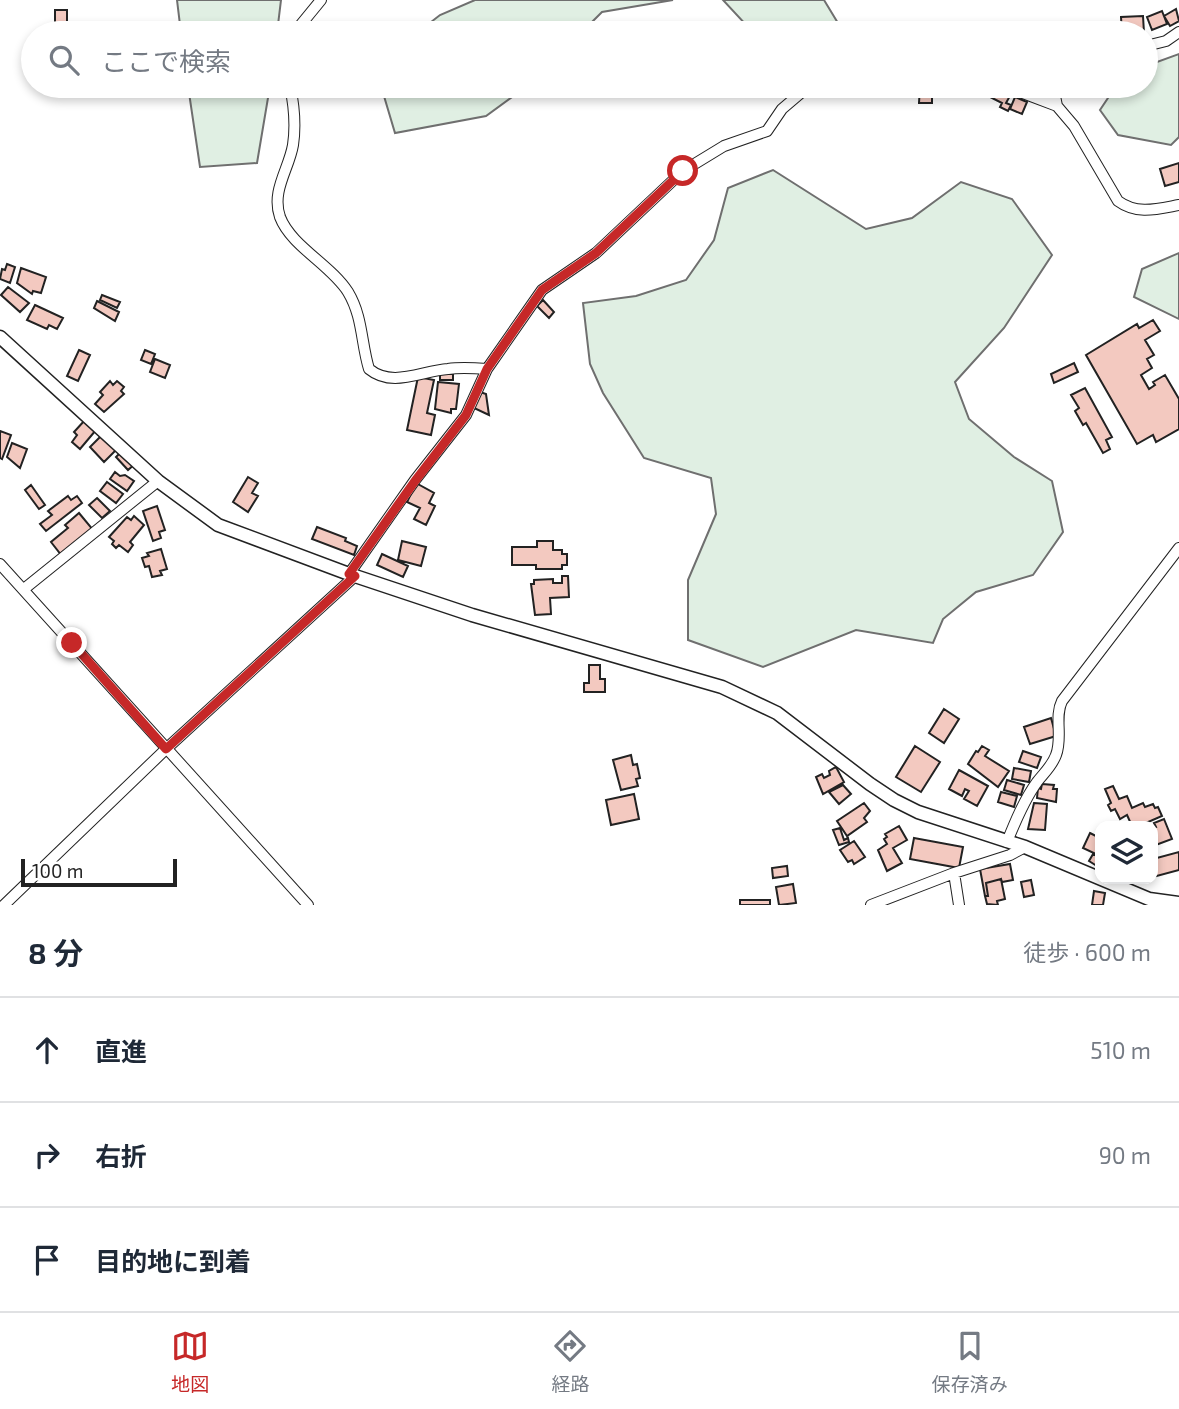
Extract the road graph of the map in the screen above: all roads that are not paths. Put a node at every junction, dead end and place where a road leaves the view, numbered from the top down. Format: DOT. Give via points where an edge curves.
graph roads {
  1 [pos="321,0"];
  2 [pos="304,21"];
  3 [pos="1179,32"];
  4 [pos="1158,43"];
  5 [pos="292,98"];
  6 [pos="795,98"];
  7 [pos="1036,98"];
  8 [pos="1055,98"];
  9 [pos="1057,106"];
  10 [pos="1179,205"];
  11 [pos="0,337"];
  12 [pos="487,369"];
  13 [pos="158,481"];
  14 [pos="1179,548"];
  15 [pos="0,564"];
  16 [pos="352,575"];
  17 [pos="24,589"];
  18 [pos="166,749"];
  19 [pos="1007,842"];
  20 [pos="1025,846"];
  21 [pos="954,873"];
  22 [pos="1179,903"];
  23 [pos="4,905"];
  24 [pos="308,905"];
  25 [pos="871,905"];
  26 [pos="959,905"];
  1 -- 2 [label="street"];
  3 -- 4 [label="street"];
  5 -- 12 [label="street" via="293,143 277,205 291,235 348,293 358,313 369,369 378,377 398,379 446,369"];
  6 -- 12 [label="street" via="767,131 724,146 683,171 596,253 542,290"];
  7 -- 9 [label="street"];
  8 -- 9 [label="street"];
  9 -- 10 [label="street" via="1118,201 1135,210"];
  11 -- 13 [label="street"];
  12 -- 16 [label="street" via="466,415"];
  13 -- 16 [label="street" via="219,525"];
  13 -- 17 [label="street"];
  14 -- 19 [label="street" via="1062,701 1057,752"];
  15 -- 17 [label="street"];
  16 -- 18 [label="street"];
  16 -- 19 [label="street" via="472,615 722,687 777,713 894,800 918,813"];
  17 -- 18 [label="street"];
  18 -- 23 [label="street"];
  18 -- 24 [label="street"];
  19 -- 20 [label="street"];
  20 -- 21 [label="street"];
  20 -- 22 [label="street" via="1149,899"];
  21 -- 25 [label="street"];
  21 -- 26 [label="street"];
}
